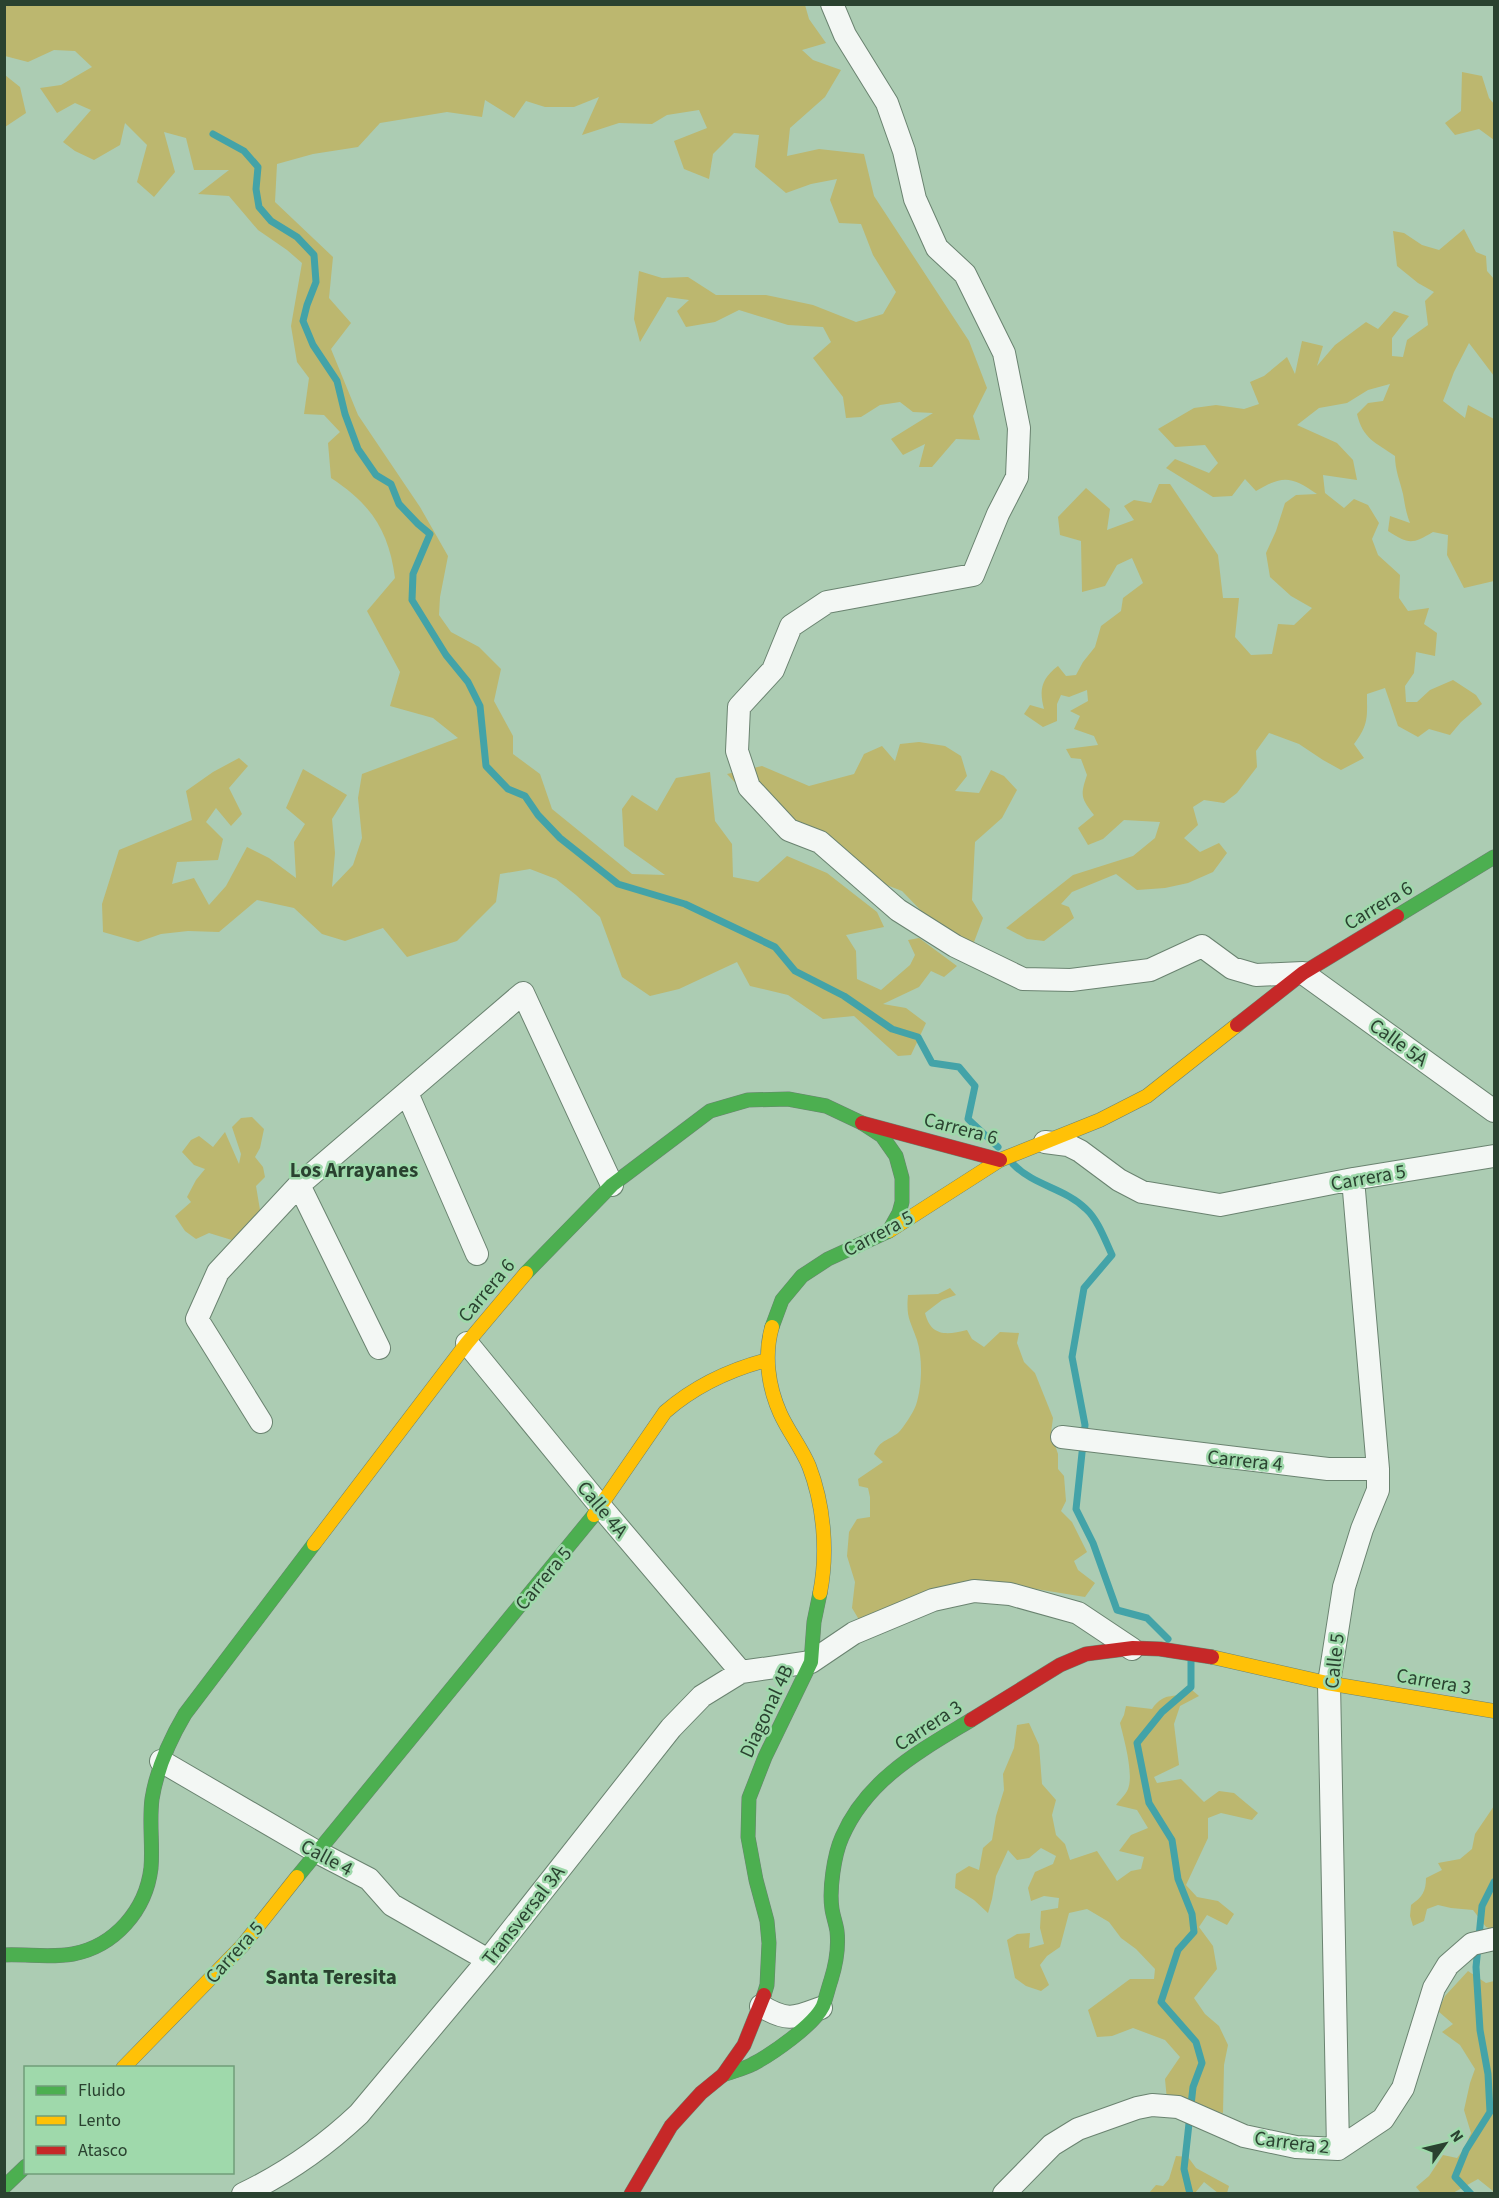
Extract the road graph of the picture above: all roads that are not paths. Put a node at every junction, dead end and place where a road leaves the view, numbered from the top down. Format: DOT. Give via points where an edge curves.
graph roads {
  1 [pos="832,4"];
  2 [pos="1494,858"];
  3 [pos="1303,973"];
  4 [pos="407,1093"];
  5 [pos="1494,1111"];
  6 [pos="862,1123"];
  7 [pos="1042,1142"];
  8 [pos="1494,1156"];
  9 [pos="1000,1160"];
  10 [pos="1353,1179"];
  11 [pos="299,1185"];
  12 [pos="612,1185"];
  13 [pos="889,1231"];
  14 [pos="477,1254"];
  15 [pos="467,1343"];
  16 [pos="379,1348"];
  17 [pos="767,1360"];
  18 [pos="261,1422"];
  19 [pos="1062,1437"];
  20 [pos="1378,1469"];
  21 [pos="602,1507"];
  22 [pos="1131,1648"];
  23 [pos="811,1662"];
  24 [pos="741,1672"];
  25 [pos="1329,1683"];
  26 [pos="1494,1711"];
  27 [pos="161,1761"];
  28 [pos="317,1852"];
  29 [pos="1494,1939"];
  30 [pos="4,1955"];
  31 [pos="488,1960"];
  32 [pos="761,2006"];
  33 [pos="822,2008"];
  34 [pos="124,2066"];
  35 [pos="723,2075"];
  36 [pos="1338,2149"];
  37 [pos="24,2168"];
  38 [pos="4,2187"];
  39 [pos="243,2193"];
  40 [pos="631,2193"];
  41 [pos="1004,2193"];
  1 -- 3 [label="street" via="845,35 887,103 915,199 937,248 965,274 1004,353 1019,428 1017,477 973,574 827,602 792,627 773,670 739,707 737,751 749,787 789,831 820,842 898,910 955,946 1023,979 1071,980 1150,970 1202,946 1232,968 1256,975"];
  2 -- 3 [label="main road, Carrera 6"];
  3 -- 5 [label="street, Calle 5A"];
  3 -- 7 [label="main road, Carrera 6" via="1147,1096 1100,1120"];
  4 -- 11 [label="street"];
  4 -- 12 [label="street" via="523,993"];
  4 -- 14 [label="street"];
  6 -- 9 [label="main road, Carrera 6"];
  6 -- 12 [label="main road, Carrera 6" via="826,1106 797,1100 768,1098 729,1104 710,1111"];
  6 -- 13 [label="main road" via="882,1136 900,1167 902,1202"];
  7 -- 9 [label="main road, Carrera 6"];
  7 -- 10 [label="street, Carrera 5" via="1068,1145 1080,1151 1142,1192 1220,1205"];
  8 -- 10 [label="street, Carrera 5"];
  9 -- 13 [label="main road, Carrera 5"];
  10 -- 20 [label="street, Calle 5"];
  11 -- 16 [label="street"];
  11 -- 18 [label="street" via="218,1272 197,1319"];
  12 -- 15 [label="main road, Carrera 6" via="522,1276"];
  13 -- 17 [label="main road, Carrera 5" via="821,1262 791,1287 775,1314"];
  15 -- 21 [label="street, Calle 4A"];
  15 -- 27 [label="main road, Carrera 6" via="185,1714"];
  17 -- 21 [label="main road, Carrera 5" via="712,1379 665,1412"];
  17 -- 23 [label="main road, Diagonal 4B" via="777,1404 808,1464 820,1508 823,1577"];
  19 -- 20 [label="street, Carrera 4" via="1328,1469"];
  20 -- 25 [label="street, Calle 5" via="1378,1490 1344,1587"];
  21 -- 24 [label="street, Calle 4A"];
  21 -- 28 [label="main road, Carrera 5"];
  22 -- 23 [label="street" via="1078,1613 1010,1594 974,1592 933,1600 854,1633"];
  22 -- 25 [label="main road, Carrera 3" via="1206,1657"];
  22 -- 33 [label="main road, Carrera 3" via="1087,1653 1051,1669 906,1759 870,1793 848,1823 838,1854 831,1891 838,1952"];
  23 -- 24 [label="street, Transversal 3A"];
  23 -- 32 [label="main road, Diagonal 4B" via="749,1798 748,1837 769,1943 768,1975"];
  24 -- 31 [label="street, Transversal 3A" via="702,1696 671,1728"];
  25 -- 26 [label="main road, Carrera 3"];
  25 -- 36 [label="street, Calle 5"];
  27 -- 28 [label="street, Calle 4"];
  27 -- 30 [label="main road, Carrera 6" via="150,1812 148,1884 127,1924 103,1943 74,1953"];
  28 -- 31 [label="street, Calle 4" via="369,1879 392,1905"];
  28 -- 34 [label="main road, Carrera 5" via="243,1945"];
  29 -- 36 [label="street, Carrera 2" via="1472,1944 1448,1965 1434,1988 1403,2088 1383,2119"];
  31 -- 39 [label="street, Transversal 3A" via="359,2114 292,2168"];
  32 -- 33 [label="street" via="788,2017"];
  32 -- 35 [label="main road, Diagonal 4B" via="744,2045"];
  33 -- 35 [label="main road, Carrera 3" via="798,2034 768,2055"];
  35 -- 40 [label="main road, Carrera 3" via="671,2126"];
  36 -- 41 [label="street, Carrera 2" via="1296,2147 1244,2136 1178,2108 1152,2105 1078,2128 1052,2145"];
  37 -- 38 [label="main road"];
}
